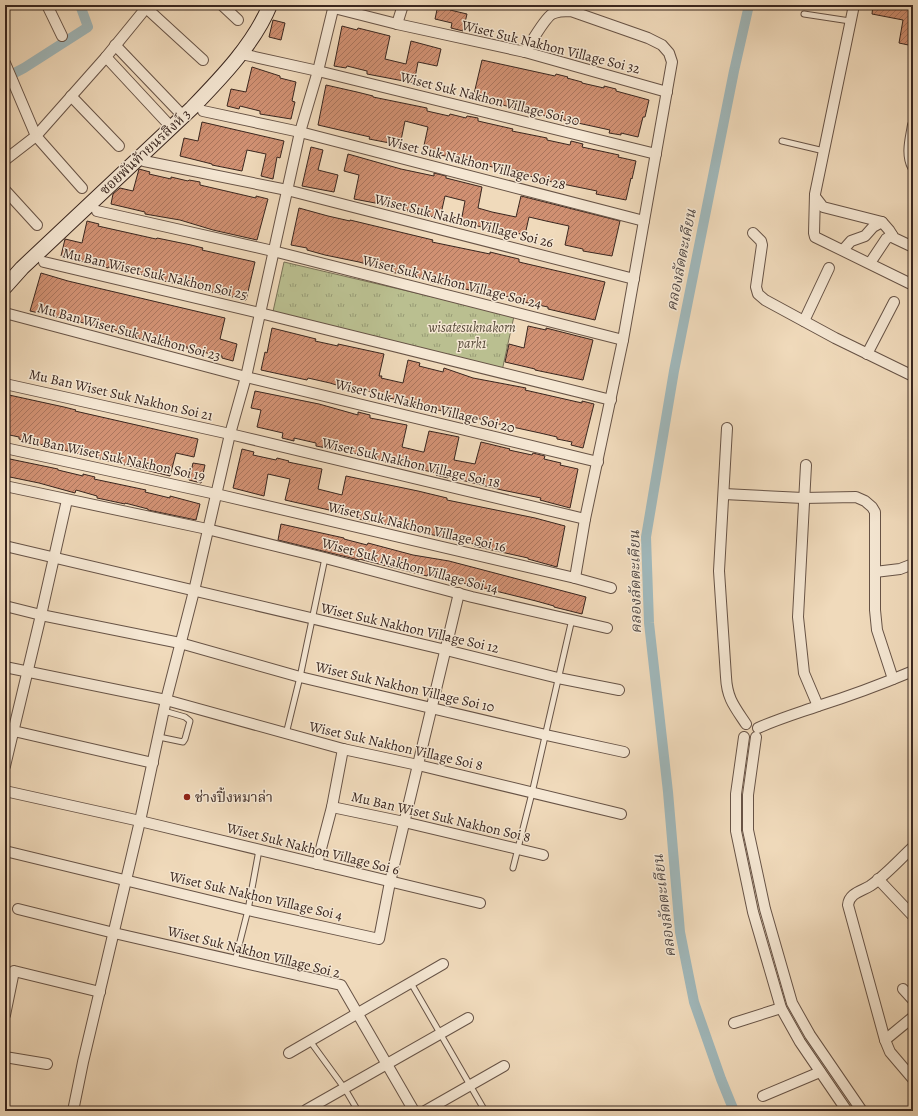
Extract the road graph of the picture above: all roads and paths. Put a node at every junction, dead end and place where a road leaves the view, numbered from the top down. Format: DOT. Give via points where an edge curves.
graph roads {
  1 [pos="47,5"];
  2 [pos="222,5"];
  3 [pos="270,5"];
  4 [pos="403,5"];
  5 [pos="854,5"];
  6 [pos="144,7"];
  7 [pos="334,7"];
  8 [pos="804,14"];
  9 [pos="238,20"];
  10 [pos="850,21"];
  11 [pos="397,24"];
  12 [pos="62,36"];
  13 [pos="115,45"];
  14 [pos="525,52"];
  15 [pos="246,55"];
  16 [pos="106,57"];
  17 [pos="203,60"];
  18 [pos="5,63"];
  19 [pos="318,71"];
  20 [pos="667,92"];
  21 [pos="71,96"];
  22 [pos="203,111"];
  23 [pos="183,116"];
  24 [pos="913,125"];
  25 [pos="171,127"];
  26 [pos="300,132"];
  27 [pos="36,136"];
  28 [pos="782,141"];
  29 [pos="119,146"];
  30 [pos="824,151"];
  31 [pos="656,154"];
  32 [pos="5,160"];
  33 [pos="144,161"];
  34 [pos="913,166"];
  35 [pos="82,188"];
  36 [pos="5,190"];
  37 [pos="287,190"];
  38 [pos="816,198"];
  39 [pos="98,211"];
  40 [pos="644,221"];
  41 [pos="882,222"];
  42 [pos="37,225"];
  43 [pos="753,233"];
  44 [pos="892,235"];
  45 [pos="913,247"];
  46 [pos="843,250"];
  47 [pos="273,251"];
  48 [pos="44,262"];
  49 [pos="870,263"];
  50 [pos="829,268"];
  51 [pos="634,279"];
  52 [pos="913,285"];
  53 [pos="5,287"];
  54 [pos="894,302"];
  55 [pos="5,313"];
  56 [pos="260,313"];
  57 [pos="804,321"];
  58 [pos="623,340"];
  59 [pos="867,354"];
  60 [pos="913,376"];
  61 [pos="246,377"];
  62 [pos="5,384"];
  63 [pos="611,400"];
  64 [pos="727,428"];
  65 [pos="230,434"];
  66 [pos="5,448"];
  67 [pos="598,462"];
  68 [pos="806,464"];
  69 [pos="5,486"];
  70 [pos="216,494"];
  71 [pos="724,494"];
  72 [pos="803,498"];
  73 [pos="67,500"];
  74 [pos="585,519"];
  75 [pos="207,529"];
  76 [pos="5,546"];
  77 [pos="54,558"];
  78 [pos="325,558"];
  79 [pos="913,564"];
  80 [pos="875,572"];
  81 [pos="575,578"];
  82 [pos="611,588"];
  83 [pos="194,591"];
  84 [pos="459,593"];
  85 [pos="5,606"];
  86 [pos="42,615"];
  87 [pos="312,619"];
  88 [pos="572,619"];
  89 [pos="607,628"];
  90 [pos="180,643"];
  91 [pos="446,650"];
  92 [pos="5,667"];
  93 [pos="913,671"];
  94 [pos="28,672"];
  95 [pos="300,677"];
  96 [pos="558,678"];
  97 [pos="893,680"];
  98 [pos="620,690"];
  99 [pos="166,700"];
  100 [pos="818,706"];
  101 [pos="432,708"];
  102 [pos="164,711"];
  103 [pos="746,724"];
  104 [pos="9,730"];
  105 [pos="757,733"];
  106 [pos="286,734"];
  107 [pos="546,735"];
  108 [pos="159,737"];
  109 [pos="744,737"];
  110 [pos="343,749"];
  111 [pos="624,752"];
  112 [pos="153,763"];
  113 [pos="418,765"];
  114 [pos="5,766"];
  115 [pos="740,766"];
  116 [pos="752,770"];
  117 [pos="5,791"];
  118 [pos="532,793"];
  119 [pos="332,807"];
  120 [pos="621,814"];
  121 [pos="140,821"];
  122 [pos="404,822"];
  123 [pos="748,822"];
  124 [pos="736,823"];
  125 [pos="913,847"];
  126 [pos="518,849"];
  127 [pos="259,850"];
  128 [pos="5,851"];
  129 [pos="543,855"];
  130 [pos="317,864"];
  131 [pos="512,868"];
  132 [pos="878,879"];
  133 [pos="126,880"];
  134 [pos="390,882"];
  135 [pos="480,903"];
  136 [pos="18,909"];
  137 [pos="248,910"];
  138 [pos="913,916"];
  139 [pos="114,933"];
  140 [pos="235,961"];
  141 [pos="443,964"];
  142 [pos="411,983"];
  143 [pos="903,989"];
  144 [pos="100,992"];
  145 [pos="913,1000"];
  146 [pos="781,1008"];
  147 [pos="358,1013"];
  148 [pos="5,1015"];
  149 [pos="913,1017"];
  150 [pos="468,1018"];
  151 [pos="734,1023"];
  152 [pos="440,1034"];
  153 [pos="885,1040"];
  154 [pos="310,1041"];
  155 [pos="289,1053"];
  156 [pos="5,1057"];
  157 [pos="47,1064"];
  158 [pos="387,1064"];
  159 [pos="504,1066"];
  160 [pos="820,1072"];
  161 [pos="913,1079"];
  162 [pos="470,1086"];
  163 [pos="345,1089"];
  164 [pos="763,1096"];
  165 [pos="306,1110"];
  166 [pos="73,1111"];
  167 [pos="358,1111"];
  168 [pos="414,1111"];
  169 [pos="425,1111"];
  170 [pos="485,1111"];
  171 [pos="847,1111"];
  172 [pos="862,1111"];
  1 -- 12 [label="street"];
  2 -- 9 [label="street"];
  3 -- 23 [label="street, ซอยพันท้ายนรสิงห์ 3" via="266,16 240,54"];
  4 -- 11 [label="street"];
  5 -- 10 [label="street"];
  6 -- 13 [label="street"];
  6 -- 17 [label="street"];
  7 -- 11 [label="street, Wiset Suk Nakhon Village Soi 32"];
  7 -- 19 [label="street"];
  8 -- 10 [label="lane"];
  10 -- 30 [label="street"];
  11 -- 14 [label="street, Wiset Suk Nakhon Village Soi 32"];
  13 -- 16 [label="street"];
  13 -- 23 [label="street"];
  14 -- 20 [label="street, Wiset Suk Nakhon Village Soi 32"];
  14 -- 20 [label="street" via="547,18 553,13 571,11 662,45 672,62"];
  15 -- 19 [label="street, Wiset Suk Nakhon Village Soi 30"];
  16 -- 21 [label="street"];
  16 -- 25 [label="street"];
  18 -- 27 [label="street"];
  19 -- 26 [label="street"];
  19 -- 31 [label="street, Wiset Suk Nakhon Village Soi 30"];
  20 -- 31 [label="street"];
  21 -- 27 [label="street"];
  21 -- 29 [label="street"];
  22 -- 26 [label="street, Wiset Suk Nakhon Village Soi 28"];
  23 -- 25 [label="street, ซอยพันท้ายนรสิงห์ 3"];
  24 -- 34 [label="street" via="909,148"];
  25 -- 53 [label="street, ซอยพันท้ายนรสิงห์ 3"];
  26 -- 37 [label="street"];
  26 -- 40 [label="street, Wiset Suk Nakhon Village Soi 28"];
  27 -- 32 [label="street"];
  27 -- 35 [label="street"];
  28 -- 30 [label="lane"];
  30 -- 38 [label="street"];
  31 -- 40 [label="street"];
  33 -- 37 [label="street, Wiset Suk Nakhon Village Soi 26"];
  36 -- 42 [label="street"];
  37 -- 47 [label="street"];
  37 -- 51 [label="street, Wiset Suk Nakhon Village Soi 26"];
  38 -- 41 [label="street" via="823,207"];
  38 -- 46 [label="street" via="814,236"];
  39 -- 47 [label="street, Wiset Suk Nakhon Village Soi 24"];
  40 -- 51 [label="street"];
  41 -- 44 [label="street"];
  41 -- 46 [label="street" via="865,236 850,241"];
  43 -- 57 [label="street" via="762,245 756,287 758,294"];
  44 -- 45 [label="street"];
  44 -- 49 [label="street" via="886,239"];
  46 -- 49 [label="street"];
  47 -- 56 [label="street"];
  47 -- 58 [label="street, Wiset Suk Nakhon Village Soi 24"];
  48 -- 56 [label="street, Mu Ban Wiset Suk Nakhon Soi 25"];
  49 -- 52 [label="street"];
  50 -- 57 [label="street"];
  51 -- 58 [label="street"];
  54 -- 59 [label="street"];
  55 -- 61 [label="street, Mu Ban Wiset Suk Nakhon Soi 23"];
  56 -- 61 [label="street"];
  56 -- 63 [label="street, Mu Ban Wiset Suk Nakhon Soi 25"];
  57 -- 59 [label="street"];
  58 -- 63 [label="street"];
  59 -- 60 [label="street"];
  61 -- 65 [label="street"];
  61 -- 67 [label="street, Wiset Suk Nakhon Village Soi 20"];
  62 -- 65 [label="street, Mu Ban Wiset Suk Nakhon Soi 21"];
  63 -- 67 [label="street"];
  64 -- 71 [label="street"];
  65 -- 70 [label="street"];
  65 -- 74 [label="street, Wiset Suk Nakhon Village Soi 18"];
  66 -- 70 [label="street, Mu Ban Wiset Suk Nakhon Soi 19"];
  67 -- 74 [label="street"];
  68 -- 72 [label="street"];
  69 -- 73 [label="street, Wiset Suk Nakhon Village Soi 14"];
  70 -- 75 [label="street"];
  70 -- 81 [label="street, Wiset Suk Nakhon Village Soi 16"];
  71 -- 72 [label="street"];
  71 -- 103 [label="street" via="719,571 727,690 731,702"];
  72 -- 80 [label="street" via="856,497 872,507 875,512"];
  72 -- 100 [label="street" via="798,617 804,673"];
  73 -- 75 [label="street, Wiset Suk Nakhon Village Soi 14"];
  73 -- 77 [label="street"];
  74 -- 81 [label="street"];
  75 -- 78 [label="street, Wiset Suk Nakhon Village Soi 14"];
  75 -- 83 [label="street"];
  76 -- 77 [label="street, Wiset Suk Nakhon Village Soi 12"];
  77 -- 83 [label="street, Wiset Suk Nakhon Village Soi 12"];
  77 -- 86 [label="street"];
  78 -- 84 [label="street, Wiset Suk Nakhon Village Soi 14"];
  78 -- 87 [label="lane"];
  79 -- 80 [label="street"];
  80 -- 97 [label="street" via="877,630"];
  81 -- 82 [label="street, Wiset Suk Nakhon Village Soi 16"];
  83 -- 87 [label="street, Wiset Suk Nakhon Village Soi 12"];
  83 -- 90 [label="street"];
  84 -- 88 [label="street, Wiset Suk Nakhon Village Soi 14"];
  84 -- 91 [label="street"];
  85 -- 86 [label="street, Wiset Suk Nakhon Village Soi 10"];
  86 -- 90 [label="street, Wiset Suk Nakhon Village Soi 10"];
  86 -- 94 [label="street"];
  87 -- 91 [label="street, Wiset Suk Nakhon Village Soi 12"];
  87 -- 95 [label="lane"];
  88 -- 89 [label="street, Wiset Suk Nakhon Village Soi 14"];
  88 -- 96 [label="lane"];
  90 -- 95 [label="street, Wiset Suk Nakhon Village Soi 10"];
  90 -- 99 [label="street"];
  91 -- 96 [label="street, Wiset Suk Nakhon Village Soi 12"];
  91 -- 101 [label="street"];
  92 -- 94 [label="street, Wiset Suk Nakhon Village Soi 8"];
  93 -- 97 [label="street"];
  94 -- 99 [label="street, Wiset Suk Nakhon Village Soi 8"];
  94 -- 104 [label="street"];
  95 -- 101 [label="street, Wiset Suk Nakhon Village Soi 10"];
  95 -- 106 [label="lane"];
  96 -- 98 [label="street, Wiset Suk Nakhon Village Soi 12"];
  96 -- 107 [label="lane"];
  97 -- 100 [label="street"];
  99 -- 102 [label="street"];
  99 -- 106 [label="street, Wiset Suk Nakhon Village Soi 8"];
  100 -- 105 [label="street" via="775,720"];
  101 -- 107 [label="street, Wiset Suk Nakhon Village Soi 10"];
  101 -- 113 [label="street"];
  102 -- 108 [label="street"];
  102 -- 108 [label="lane" via="190,721 183,742"];
  103 -- 105 [label="street" via="753,723"];
  103 -- 109 [label="street" via="742,731"];
  104 -- 112 [label="street"];
  104 -- 114 [label="street"];
  105 -- 109 [label="street" via="750,740"];
  105 -- 116 [label="street"];
  106 -- 110 [label="street, Wiset Suk Nakhon Village Soi 8"];
  107 -- 111 [label="street, Wiset Suk Nakhon Village Soi 10"];
  107 -- 118 [label="lane"];
  108 -- 112 [label="street"];
  109 -- 115 [label="street"];
  110 -- 113 [label="street, Wiset Suk Nakhon Village Soi 8"];
  110 -- 119 [label="street"];
  112 -- 121 [label="street"];
  113 -- 118 [label="street, Wiset Suk Nakhon Village Soi 8"];
  113 -- 122 [label="street"];
  115 -- 116 [label="street"];
  115 -- 124 [label="street" via="736,794"];
  116 -- 123 [label="street" via="748,795"];
  117 -- 121 [label="street, Wiset Suk Nakhon Village Soi 6"];
  118 -- 120 [label="street, Wiset Suk Nakhon Village Soi 8"];
  118 -- 126 [label="lane"];
  119 -- 122 [label="street, Mu Ban Wiset Suk Nakhon Soi 8"];
  119 -- 130 [label="street"];
  121 -- 127 [label="street, Wiset Suk Nakhon Village Soi 6"];
  121 -- 133 [label="street"];
  122 -- 126 [label="street, Mu Ban Wiset Suk Nakhon Soi 8"];
  122 -- 134 [label="street"];
  123 -- 124 [label="street"];
  123 -- 172 [label="street" via="765,909 792,1003 810,1035"];
  124 -- 146 [label="street" via="753,912"];
  125 -- 132 [label="street"];
  126 -- 129 [label="street, Mu Ban Wiset Suk Nakhon Soi 8"];
  126 -- 131 [label="lane"];
  127 -- 130 [label="street, Wiset Suk Nakhon Village Soi 6"];
  127 -- 137 [label="lane"];
  128 -- 133 [label="street, Wiset Suk Nakhon Village Soi 4"];
  130 -- 134 [label="street, Wiset Suk Nakhon Village Soi 6"];
  132 -- 138 [label="street"];
  132 -- 153 [label="street" via="852,896 848,900 848,905"];
  133 -- 137 [label="street, Wiset Suk Nakhon Village Soi 4"];
  133 -- 139 [label="street"];
  134 -- 135 [label="street, Wiset Suk Nakhon Village Soi 6"];
  134 -- 137 [label="street, Wiset Suk Nakhon Village Soi 4" via="379,939"];
  136 -- 139 [label="street, Wiset Suk Nakhon Village Soi 2"];
  137 -- 140 [label="lane"];
  139 -- 140 [label="street, Wiset Suk Nakhon Village Soi 2"];
  139 -- 144 [label="street"];
  140 -- 147 [label="street, Wiset Suk Nakhon Village Soi 2" via="341,985"];
  141 -- 142 [label="street"];
  142 -- 147 [label="street"];
  142 -- 152 [label="lane"];
  143 -- 145 [label="street"];
  144 -- 148 [label="street" via="14,971"];
  144 -- 166 [label="street"];
  146 -- 151 [label="street"];
  146 -- 160 [label="street"];
  147 -- 154 [label="street"];
  147 -- 158 [label="street, Wiset Suk Nakhon Village Soi 2"];
  149 -- 153 [label="street"];
  150 -- 152 [label="street"];
  152 -- 158 [label="street"];
  152 -- 162 [label="lane"];
  153 -- 161 [label="street" via="890,1052"];
  154 -- 155 [label="street"];
  154 -- 163 [label="lane"];
  156 -- 157 [label="street"];
  158 -- 163 [label="street"];
  158 -- 168 [label="street, Wiset Suk Nakhon Village Soi 2"];
  159 -- 162 [label="street"];
  160 -- 164 [label="street"];
  160 -- 171 [label="street"];
  162 -- 169 [label="street"];
  162 -- 170 [label="lane"];
  163 -- 165 [label="street"];
  163 -- 167 [label="lane"];
}
